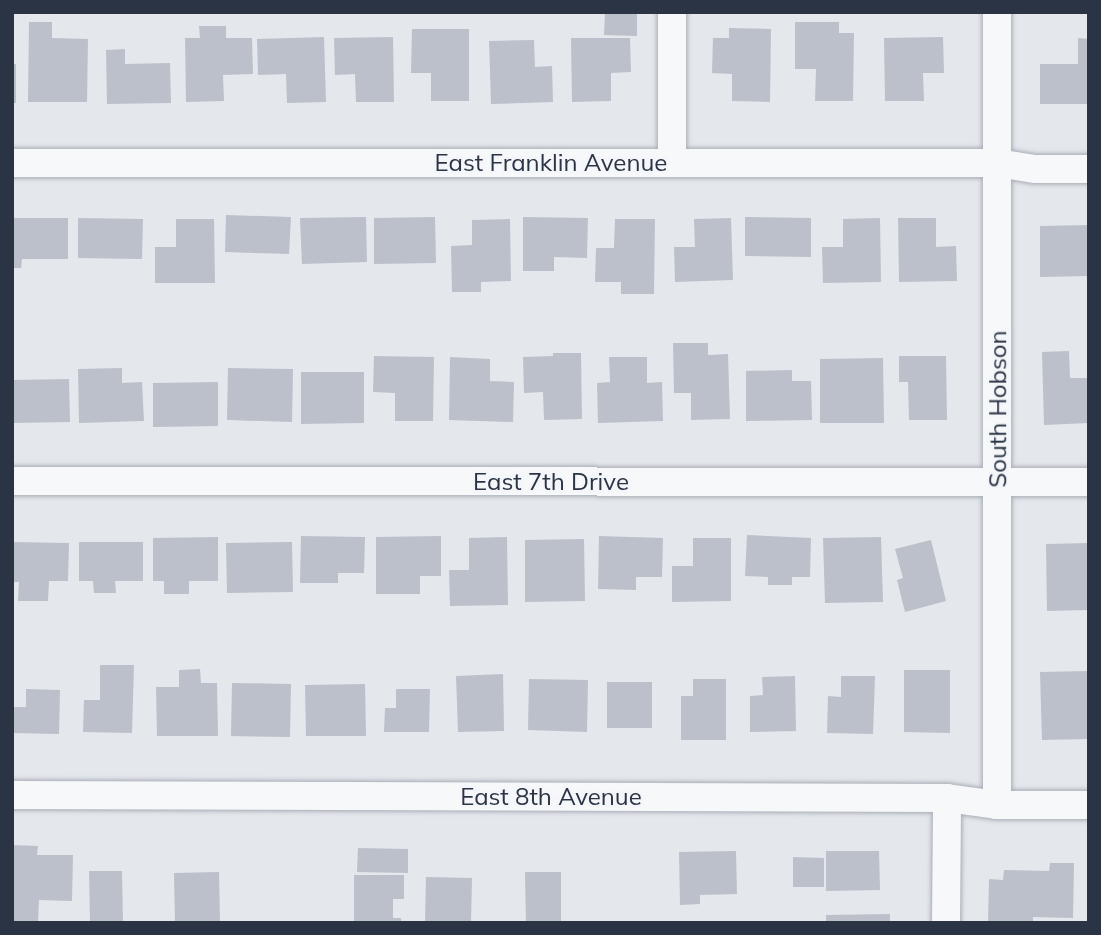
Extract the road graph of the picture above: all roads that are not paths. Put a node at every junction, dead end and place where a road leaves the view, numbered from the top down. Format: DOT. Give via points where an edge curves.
graph roads {
  1 [pos="671,12"];
  2 [pos="997,12"];
  3 [pos="12,163"];
  4 [pos="672,163"];
  5 [pos="997,163"];
  6 [pos="1089,169"];
  7 [pos="12,481"];
  8 [pos="998,482"];
  9 [pos="1089,482"];
  10 [pos="12,795"];
  11 [pos="947,798"];
  12 [pos="997,805"];
  13 [pos="1089,805"];
  14 [pos="946,923"];
  1 -- 4 [label="street"];
  2 -- 5 [label="street, South Hobson"];
  3 -- 4 [label="street, East Franklin Avenue"];
  4 -- 5 [label="street, East Franklin Avenue"];
  5 -- 6 [label="street, East Franklin Avenue"];
  5 -- 8 [label="street, South Hobson"];
  7 -- 8 [label="street, East 7th Drive"];
  8 -- 9 [label="street, East 7th Drive"];
  8 -- 12 [label="street, South Hobson"];
  10 -- 11 [label="street, East 8th Avenue"];
  11 -- 12 [label="street, East 8th Avenue"];
  11 -- 14 [label="street"];
  12 -- 13 [label="street, East 8th Avenue"];
}
